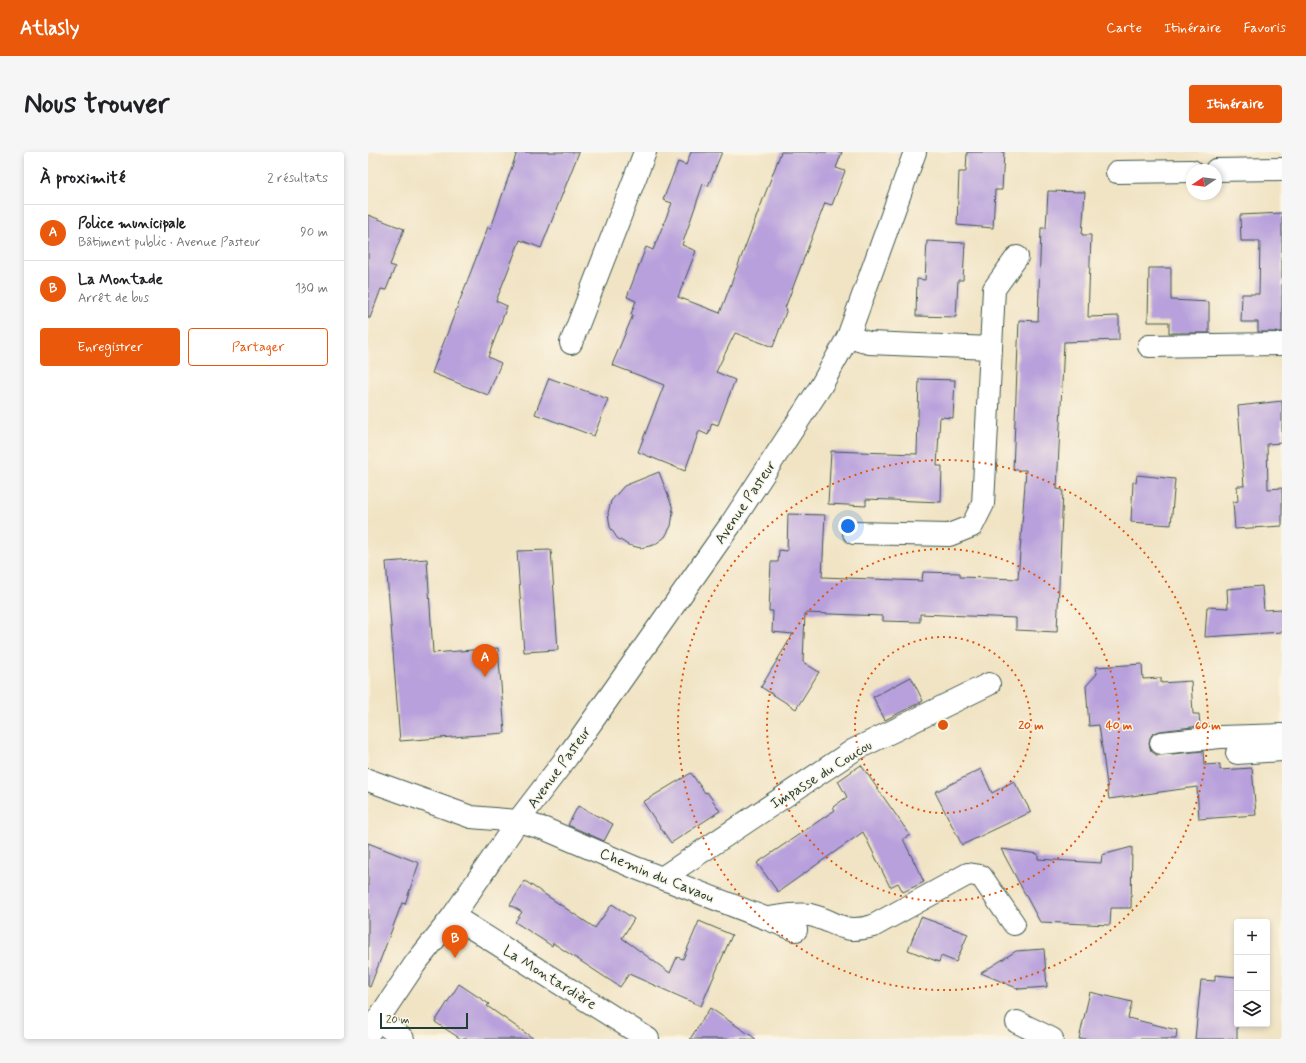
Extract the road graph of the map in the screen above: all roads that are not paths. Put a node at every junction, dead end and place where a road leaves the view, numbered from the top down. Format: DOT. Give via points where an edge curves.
graph roads {
  1 [pos="645,152"];
  2 [pos="915,152"];
  3 [pos="1282,169"];
  4 [pos="1222,170"];
  5 [pos="1186,171"];
  6 [pos="1116,172"];
  7 [pos="1017,257"];
  8 [pos="848,337"];
  9 [pos="571,343"];
  10 [pos="1282,344"];
  11 [pos="1149,346"];
  12 [pos="991,348"];
  13 [pos="854,533"];
  14 [pos="989,684"];
  15 [pos="1282,735"];
  16 [pos="1161,743"];
  17 [pos="1282,750"];
  18 [pos="1237,753"];
  19 [pos="368,780"];
  20 [pos="518,821"];
  21 [pos="662,878"];
  22 [pos="452,916"];
  23 [pos="769,918"];
  24 [pos="1014,924"];
  25 [pos="796,930"];
  26 [pos="1017,1022"];
  27 [pos="373,1026"];
  28 [pos="403,1039"];
  29 [pos="648,1039"];
  30 [pos="1052,1039"];
  1 -- 9 [label="street"];
  2 -- 8 [label="street, Avenue Pasteur"];
  3 -- 4 [label="street"];
  5 -- 6 [label="street"];
  7 -- 12 [label="street" via="994,290"];
  8 -- 12 [label="street" via="869,343"];
  8 -- 20 [label="street, Avenue Pasteur" via="821,386 731,524 567,757"];
  10 -- 11 [label="street"];
  12 -- 13 [label="street" via="983,504 972,526 949,536"];
  14 -- 21 [label="street, Impasse du Coucou" via="854,750"];
  15 -- 16 [label="street" via="1220,737"];
  17 -- 18 [label="street"];
  19 -- 20 [label="street, Chemin du Cavaou" via="472,817"];
  20 -- 21 [label="street, Chemin du Cavaou" via="545,829"];
  20 -- 22 [label="street, Avenue Pasteur"];
  21 -- 23 [label="street, Chemin du Cavaou"];
  22 -- 27 [label="street, Avenue Pasteur" via="415,964"];
  22 -- 29 [label="street, La Montardière"];
  23 -- 24 [label="street" via="797,914 811,916 843,929 859,930 873,926 968,874 980,876"];
  23 -- 25 [label="street, Chemin du Cavaou"];
  26 -- 30 [label="street"];
  27 -- 28 [label="street"];
}
